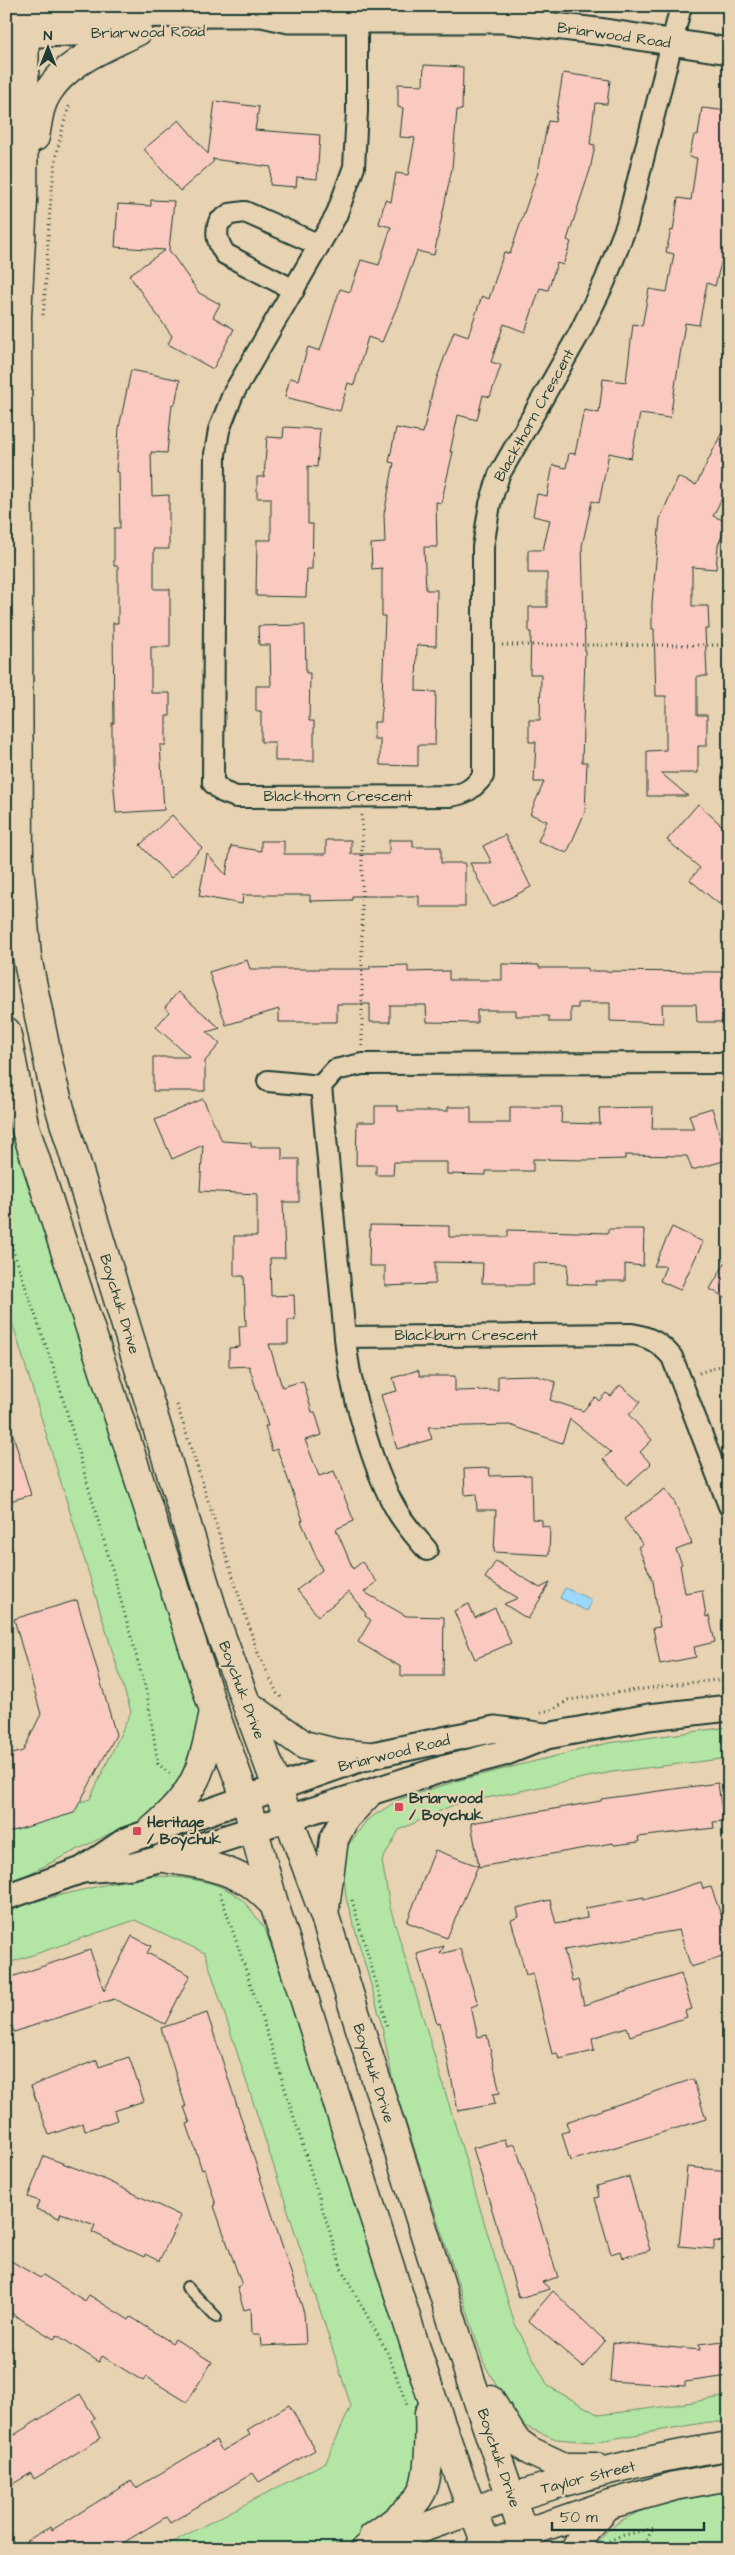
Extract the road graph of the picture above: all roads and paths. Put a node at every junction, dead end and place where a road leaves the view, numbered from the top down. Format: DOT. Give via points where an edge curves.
graph roads {
  1 [pos="681,6"];
  2 [pos="131,17"];
  3 [pos="18,21"];
  4 [pos="357,22"];
  5 [pos="671,42"];
  6 [pos="729,51"];
  7 [pos="61,75"];
  8 [pos="23,200"];
  9 [pos="319,245"];
  10 [pos="294,290"];
  11 [pos="42,322"];
  12 [pos="500,645"];
  13 [pos="729,645"];
  14 [pos="362,813"];
  15 [pos="6,1031"];
  16 [pos="729,1062"];
  17 [pos="362,1064"];
  18 [pos="268,1081"];
  19 [pos="321,1086"];
  20 [pos="6,1230"];
  21 [pos="345,1337"];
  22 [pos="729,1362"];
  23 [pos="694,1375"];
  24 [pos="175,1398"];
  25 [pos="729,1506"];
  26 [pos="427,1550"];
  27 [pos="277,1693"];
  28 [pos="247,1704"];
  29 [pos="729,1708"];
  30 [pos="214,1711"];
  31 [pos="547,1736"];
  32 [pos="368,1756"];
  33 [pos="194,1783"];
  34 [pos="278,1786"];
  35 [pos="367,1795"];
  36 [pos="245,1797"];
  37 [pos="289,1818"];
  38 [pos="254,1829"];
  39 [pos="151,1831"];
  40 [pos="163,1858"];
  41 [pos="82,1870"];
  42 [pos="216,1884"];
  43 [pos="6,1897"];
  44 [pos="352,1899"];
  45 [pos="274,1904"];
  46 [pos="325,1917"];
  47 [pos="388,2031"];
  48 [pos="188,2287"];
  49 [pos="216,2317"];
  50 [pos="472,2381"];
  51 [pos="428,2386"];
  52 [pos="409,2411"];
  53 [pos="729,2446"];
  54 [pos="627,2467"];
  55 [pos="729,2476"];
  56 [pos="513,2496"];
  57 [pos="607,2505"];
  58 [pos="472,2509"];
  59 [pos="527,2541"];
  60 [pos="602,2544"];
  61 [pos="485,2548"];
  62 [pos="356,2549"];
  63 [pos="365,2549"];
  64 [pos="575,2549"];
  65 [pos="640,2549"];
  1 -- 5 [label="street"];
  2 -- 3 [label="street, Briarwood Road"];
  2 -- 4 [label="street, Briarwood Road" via="252,30 289,20"];
  2 -- 7 [label="main road"];
  3 -- 8 [label="main road, Boychuk Drive"];
  4 -- 5 [label="street, Briarwood Road" via="502,20"];
  4 -- 9 [label="street, Blackthorn Crescent" via="354,167 336,216"];
  5 -- 6 [label="street, Briarwood Road"];
  5 -- 10 [label="street, Blackthorn Crescent" via="627,224 605,281 579,334 499,475 490,504 483,548 483,776 464,794 236,796 223,792 213,783 215,454 219,430 233,394"];
  7 -- 8 [label="main road" via="40,109"];
  7 -- 11 [label="path" via="75,91 65,119 50,194"];
  8 -- 28 [label="main road, Boychuk Drive" via="16,316 17,690 19,868 27,957 63,1120 218,1627"];
  9 -- 10 [label="street, Blackthorn Crescent"];
  9 -- 10 [label="street" via="244,212 230,214 219,222 217,235 225,254"];
  12 -- 13 [label="path"];
  14 -- 17 [label="path"];
  15 -- 30 [label="main road, Boychuk Drive" via="24,1124"];
  16 -- 17 [label="street"];
  17 -- 19 [label="street" via="335,1070"];
  18 -- 19 [label="street"];
  19 -- 21 [label="street"];
  20 -- 33 [label="path" via="56,1375 110,1558 147,1694 158,1764 181,1783"];
  21 -- 25 [label="street, Blackburn Crescent" via="632,1334 649,1337 672,1357"];
  21 -- 26 [label="street" via="348,1370 378,1467 396,1510"];
  22 -- 23 [label="path"];
  24 -- 27 [label="path" via="257,1651"];
  28 -- 32 [label="main road" via="304,1745"];
  28 -- 34 [label="main road, Boychuk Drive"];
  29 -- 31 [label="street, Briarwood Road" via="632,1720"];
  30 -- 33 [label="main road" via="206,1753"];
  30 -- 36 [label="main road, Boychuk Drive"];
  31 -- 32 [label="street, Briarwood Road" via="495,1729"];
  31 -- 35 [label="street, Briarwood Road" via="504,1753 446,1768"];
  32 -- 34 [label="street, Briarwood Road"];
  33 -- 39 [label="main road" via="175,1811"];
  34 -- 36 [label="street, Briarwood Road"];
  34 -- 37 [label="main road, Boychuk Drive"];
  35 -- 37 [label="street, Briarwood Road"];
  35 -- 46 [label="main road" via="345,1818 334,1839"];
  36 -- 38 [label="main road, Boychuk Drive"];
  36 -- 39 [label="street, Briarwood Road"];
  37 -- 38 [label="street, Briarwood Road"];
  37 -- 46 [label="main road, Boychuk Drive"];
  38 -- 40 [label="street, Briarwood Road"];
  38 -- 45 [label="main road, Boychuk Drive"];
  39 -- 41 [label="street, Briarwood Road" via="125,1841"];
  40 -- 41 [label="street, Briarwood Road" via="132,1866"];
  40 -- 45 [label="main road" via="231,1873 251,1883"];
  41 -- 43 [label="street"];
  42 -- 52 [label="path" via="277,2063 341,2268 388,2354"];
  44 -- 47 [label="path"];
  45 -- 51 [label="main road, Boychuk Drive"];
  46 -- 50 [label="main road, Boychuk Drive"];
  48 -- 49 [label="lane"];
  50 -- 54 [label="main road" via="494,2404 515,2440 530,2451 564,2467"];
  50 -- 56 [label="main road, Boychuk Drive"];
  51 -- 58 [label="main road, Boychuk Drive"];
  51 -- 62 [label="main road" via="431,2444 422,2493 396,2521"];
  53 -- 54 [label="main road, Taylor Street"];
  54 -- 56 [label="main road, Taylor Street"];
  55 -- 57 [label="main road, Taylor Street" via="675,2486"];
  56 -- 58 [label="main road, Taylor Street"];
  56 -- 59 [label="main road, Boychuk Drive"];
  57 -- 59 [label="main road, Taylor Street"];
  57 -- 64 [label="main road" via="586,2529"];
  58 -- 61 [label="main road, Boychuk Drive"];
  58 -- 63 [label="main road, Taylor Street"];
  59 -- 61 [label="main road, Taylor Street"];
  60 -- 65 [label="path" via="654,2528"];
}
